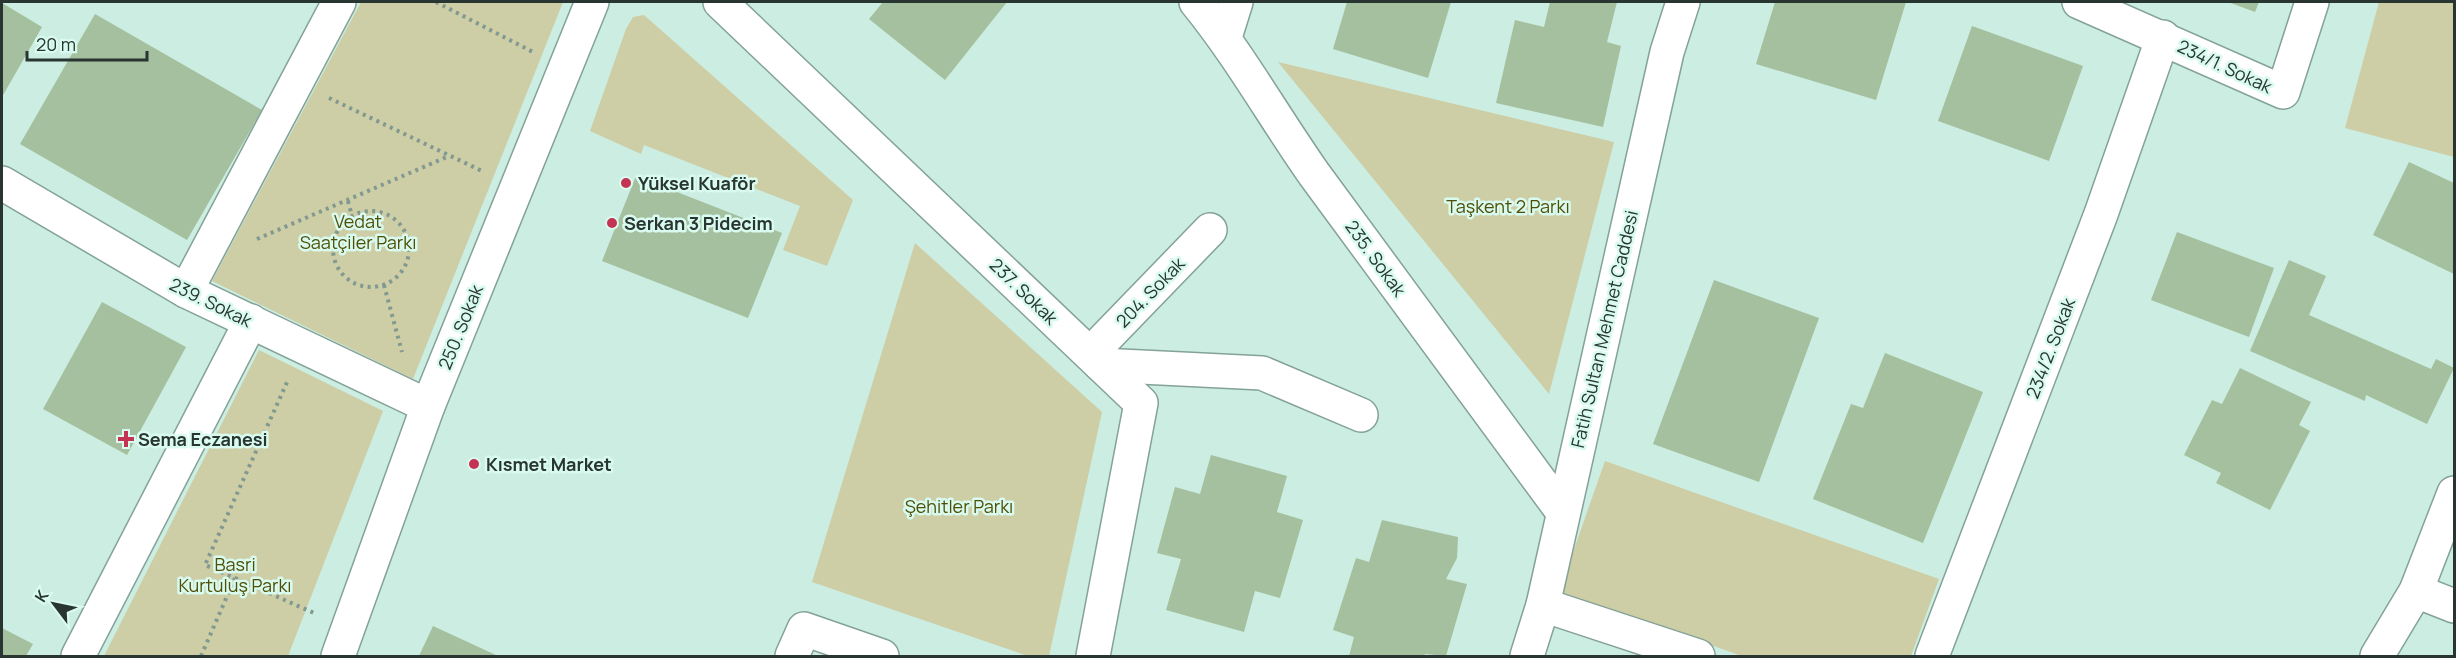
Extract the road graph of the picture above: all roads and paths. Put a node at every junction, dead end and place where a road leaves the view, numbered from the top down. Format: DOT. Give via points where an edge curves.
graph roads {
  1 [pos="339,2"];
  2 [pos="436,2"];
  3 [pos="592,2"];
  4 [pos="720,2"];
  5 [pos="1196,2"];
  6 [pos="1236,2"];
  7 [pos="1683,2"];
  8 [pos="2079,2"];
  9 [pos="2312,2"];
  10 [pos="1225,37"];
  11 [pos="2163,37"];
  12 [pos="565,69"];
  13 [pos="296,82"];
  14 [pos="449,156"];
  15 [pos="2,183"];
  16 [pos="518,187"];
  17 [pos="348,201"];
  18 [pos="352,216"];
  19 [pos="1210,230"];
  20 [pos="254,241"];
  21 [pos="384,285"];
  22 [pos="186,291"];
  23 [pos="250,321"];
  24 [pos="303,346"];
  25 [pos="1096,360"];
  26 [pos="422,403"];
  27 [pos="1361,415"];
  28 [pos="2454,493"];
  29 [pos="1562,511"];
  30 [pos="235,578"];
  31 [pos="2416,591"];
  32 [pos="1543,604"];
  33 [pos="2454,606"];
  34 [pos="343,642"];
  35 [pos="78,657"];
  36 [pos="201,657"];
  37 [pos="792,657"];
  38 [pos="882,657"];
  39 [pos="1094,657"];
  40 [pos="1527,657"];
  41 [pos="1698,657"];
  42 [pos="1932,657"];
  43 [pos="2377,657"];
  1 -- 13 [label="street"];
  2 -- 12 [label="path"];
  3 -- 12 [label="street, 250. Sokak"];
  4 -- 25 [label="street, 237. Sokak"];
  5 -- 10 [label="street, 235. Sokak"];
  6 -- 10 [label="street"];
  7 -- 29 [label="street, Fatih Sultan Mehmet Caddesi" via="1667,52"];
  8 -- 11 [label="street, 234/1. Sokak"];
  9 -- 11 [label="street, 234/1. Sokak" via="2283,92"];
  10 -- 29 [label="street, 235. Sokak" via="1279,125"];
  11 -- 42 [label="street, 234/2. Sokak" via="2101,214"];
  12 -- 16 [label="street, 250. Sokak"];
  13 -- 14 [label="path"];
  13 -- 22 [label="street"];
  14 -- 16 [label="path"];
  14 -- 17 [label="path"];
  15 -- 22 [label="street, 239. Sokak"];
  16 -- 26 [label="street, 250. Sokak"];
  17 -- 18 [label="path"];
  17 -- 20 [label="path"];
  18 -- 21 [label="path" via="335,236 333,255 338,268 345,278 358,285"];
  18 -- 21 [label="path" via="370,211 383,213 401,226 407,238 406,264"];
  19 -- 25 [label="street, 204. Sokak"];
  21 -- 26 [label="path"];
  22 -- 23 [label="street, 239. Sokak"];
  23 -- 24 [label="street, 239. Sokak"];
  23 -- 35 [label="street"];
  24 -- 26 [label="street, 239. Sokak"];
  24 -- 30 [label="path" via="205,565"];
  25 -- 27 [label="street" via="1262,373"];
  25 -- 39 [label="street, 237. Sokak" via="1141,403"];
  26 -- 34 [label="street, 250. Sokak"];
  28 -- 31 [label="street"];
  29 -- 32 [label="street, Fatih Sultan Mehmet Caddesi"];
  30 -- 34 [label="path"];
  30 -- 36 [label="path"];
  31 -- 33 [label="street"];
  31 -- 43 [label="street"];
  32 -- 40 [label="street, Fatih Sultan Mehmet Caddesi"];
  32 -- 41 [label="street"];
  37 -- 38 [label="street" via="804,629"];
}
